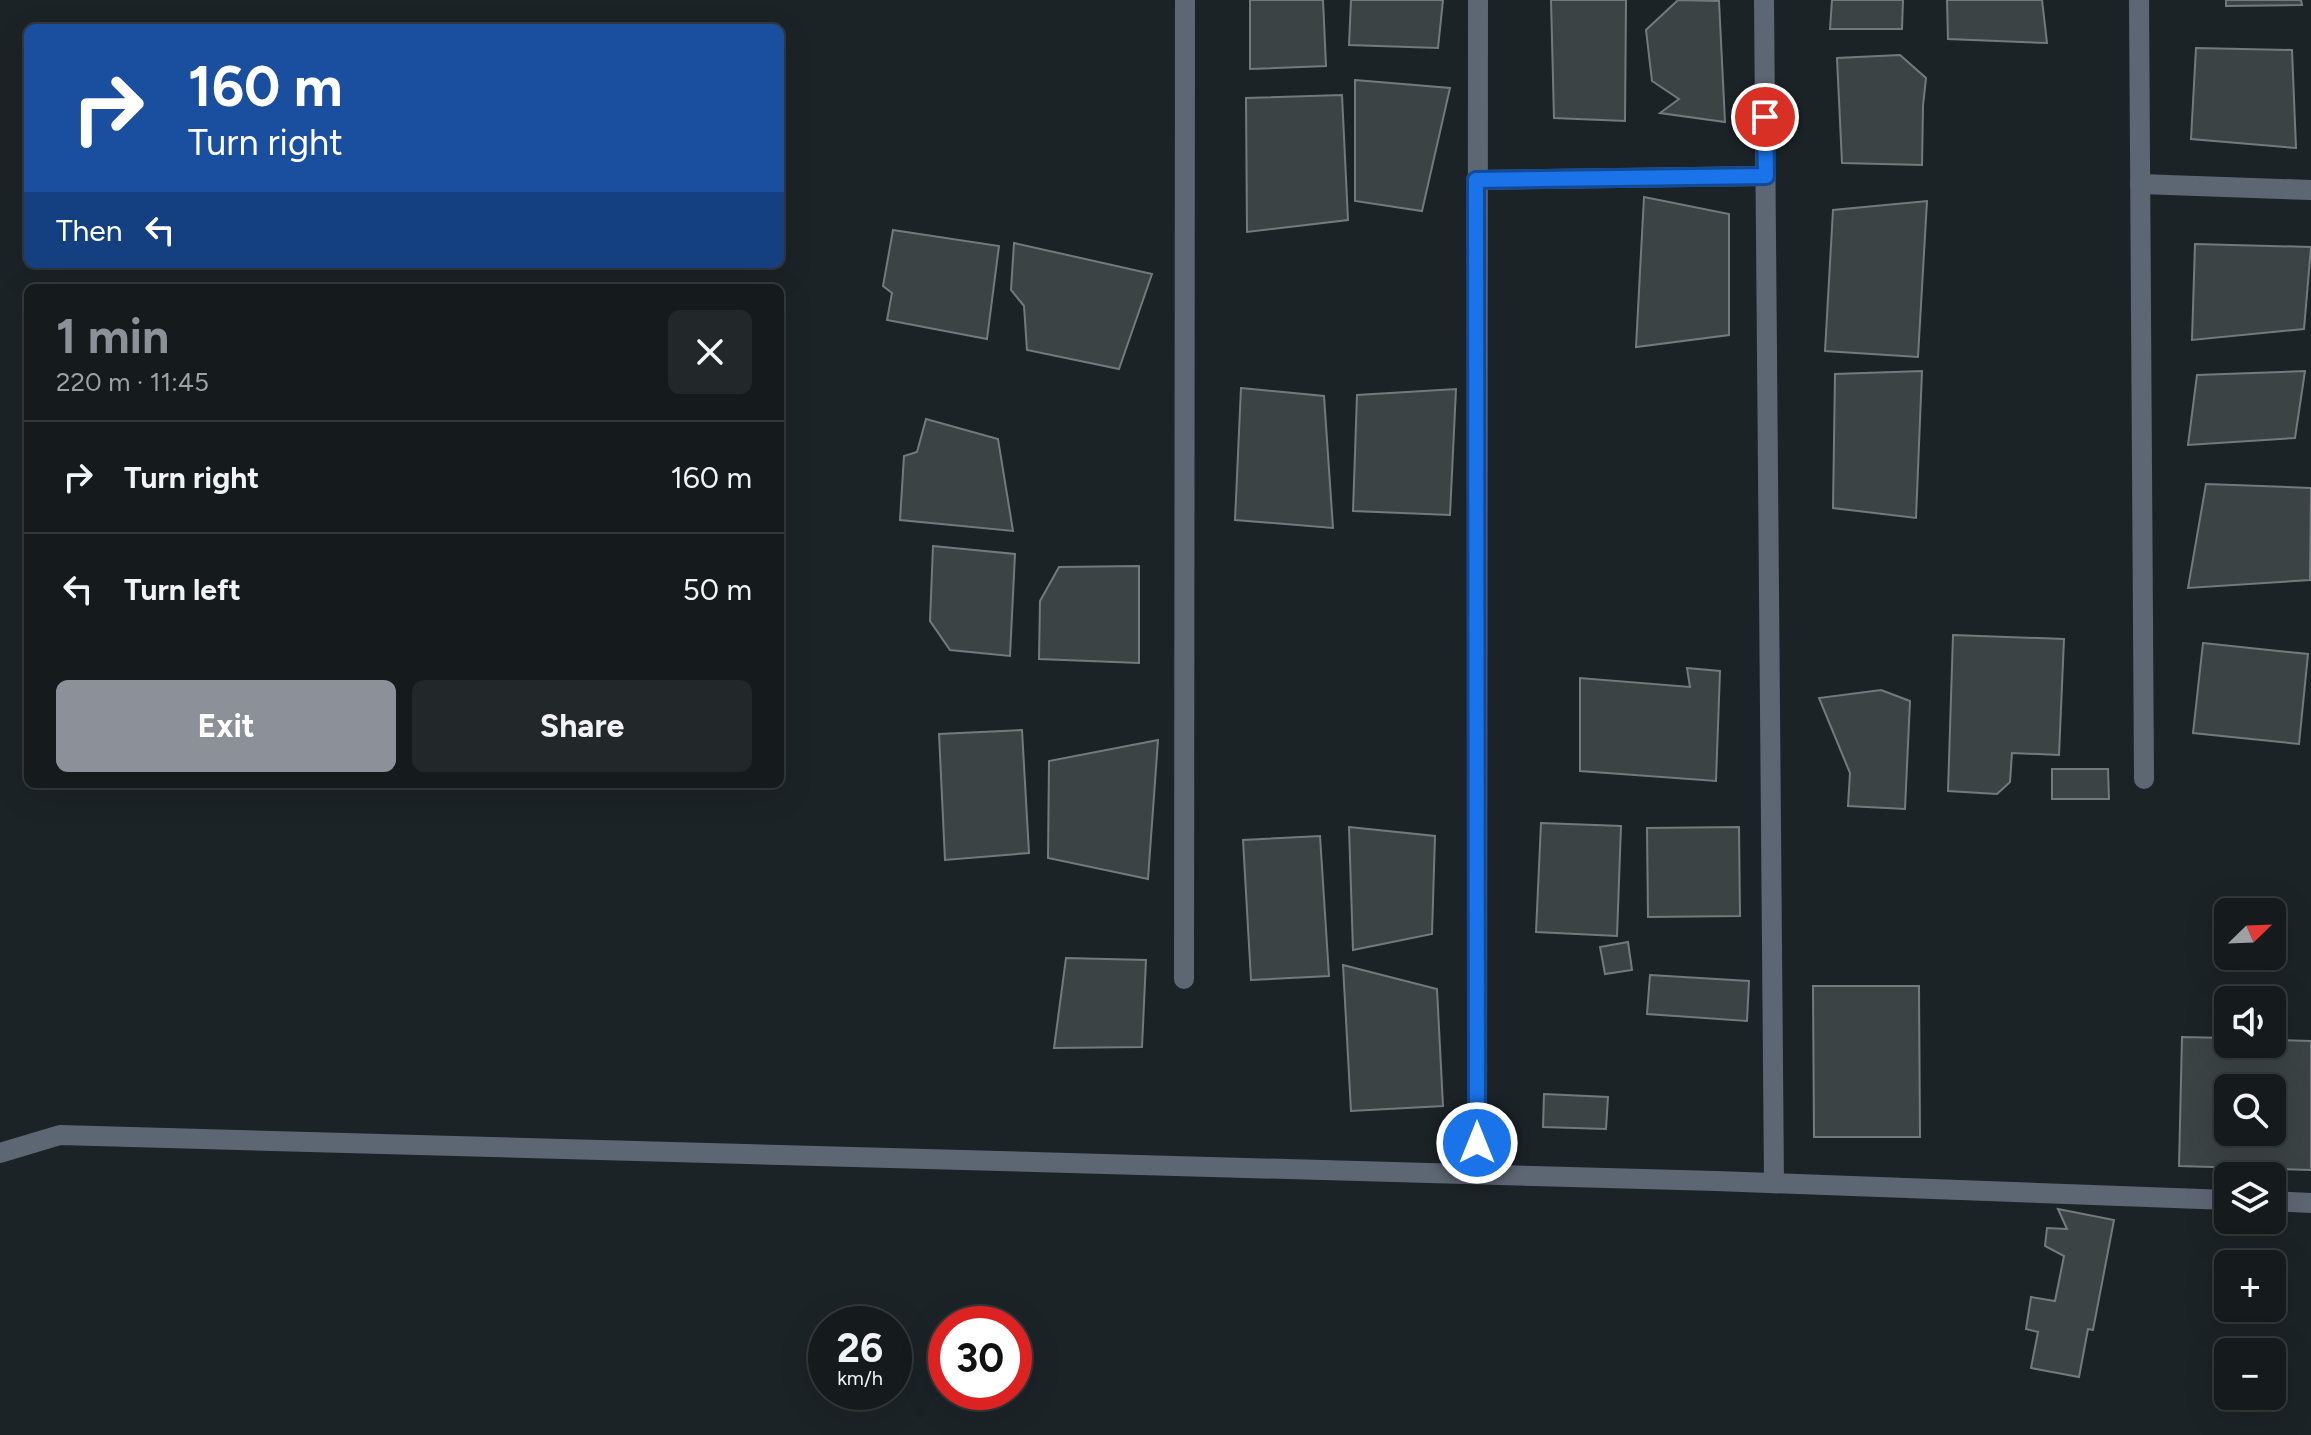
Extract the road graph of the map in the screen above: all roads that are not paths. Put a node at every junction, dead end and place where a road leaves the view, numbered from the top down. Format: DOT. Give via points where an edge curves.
graph roads {
  1 [pos="1185,0"];
  2 [pos="1478,0"];
  3 [pos="1764,0"];
  4 [pos="2139,0"];
  5 [pos="1766,176"];
  6 [pos="1476,180"];
  7 [pos="2140,184"];
  8 [pos="2311,190"];
  9 [pos="2144,779"];
  10 [pos="1184,979"];
  11 [pos="0,1153"];
  12 [pos="1477,1174"];
  13 [pos="1774,1183"];
  14 [pos="2214,1199"];
  15 [pos="2286,1202"];
  16 [pos="2311,1203"];
  1 -- 10 [label="street"];
  2 -- 6 [label="street"];
  3 -- 5 [label="street"];
  4 -- 7 [label="street"];
  5 -- 6 [label="street"];
  5 -- 13 [label="street"];
  6 -- 12 [label="street"];
  7 -- 8 [label="street"];
  7 -- 9 [label="street"];
  11 -- 12 [label="street" via="60,1135"];
  12 -- 13 [label="street"];
  13 -- 14 [label="street"];
  15 -- 16 [label="street"];
}
